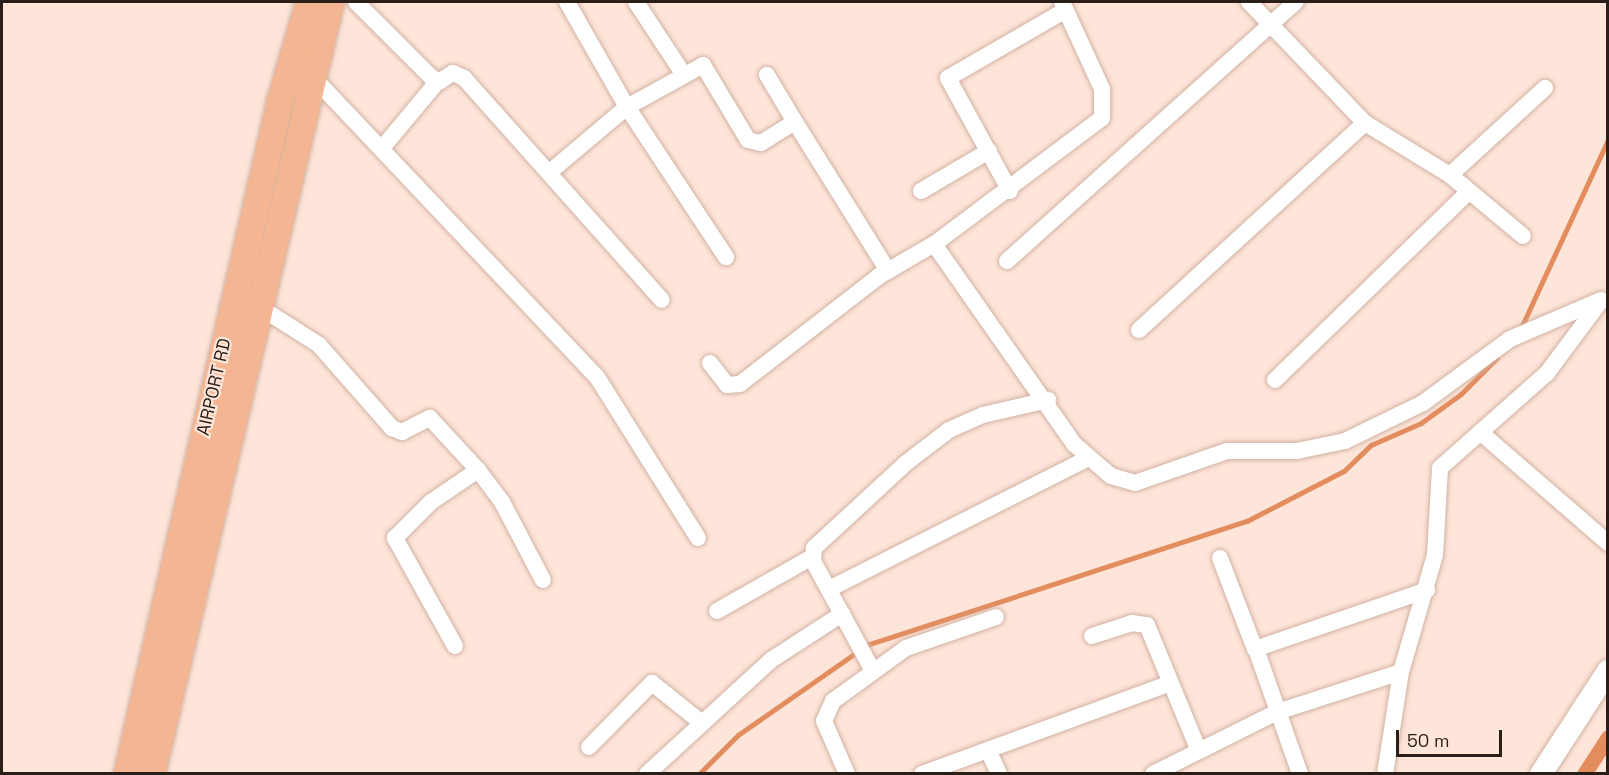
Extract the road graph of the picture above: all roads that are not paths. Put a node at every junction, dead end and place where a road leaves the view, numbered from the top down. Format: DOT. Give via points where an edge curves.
graph roads {
  1 [pos="309,2"];
  2 [pos="332,2"];
  3 [pos="356,2"];
  4 [pos="567,2"];
  5 [pos="636,2"];
  6 [pos="1249,2"];
  7 [pos="1296,2"];
  8 [pos="1064,6"];
  9 [pos="1273,25"];
  10 [pos="684,75"];
  11 [pos="767,75"];
  12 [pos="312,77"];
  13 [pos="438,81"];
  14 [pos="1545,88"];
  15 [pos="627,107"];
  16 [pos="795,122"];
  17 [pos="1365,123"];
  18 [pos="383,147"];
  19 [pos="988,151"];
  20 [pos="551,171"];
  21 [pos="1450,175"];
  22 [pos="921,191"];
  23 [pos="1010,191"];
  24 [pos="1468,192"];
  25 [pos="1522,236"];
  26 [pos="934,244"];
  27 [pos="726,257"];
  28 [pos="1007,261"];
  29 [pos="888,271"];
  30 [pos="1604,296"];
  31 [pos="662,300"];
  32 [pos="261,308"];
  33 [pos="1138,330"];
  34 [pos="710,363"];
  35 [pos="1275,380"];
  36 [pos="1048,400"];
  37 [pos="1480,432"];
  38 [pos="1086,459"];
  39 [pos="478,470"];
  40 [pos="698,538"];
  41 [pos="1608,543"];
  42 [pos="812,557"];
  43 [pos="1220,558"];
  44 [pos="543,580"];
  45 [pos="829,589"];
  46 [pos="1427,591"];
  47 [pos="717,611"];
  48 [pos="842,614"];
  49 [pos="996,617"];
  50 [pos="1092,636"];
  51 [pos="455,646"];
  52 [pos="1256,649"];
  53 [pos="871,669"];
  54 [pos="1608,671"];
  55 [pos="1401,672"];
  56 [pos="1168,684"];
  57 [pos="1277,712"];
  58 [pos="702,723"];
  59 [pos="590,747"];
  60 [pos="988,750"];
  61 [pos="1199,751"];
  62 [pos="127,774"];
  63 [pos="152,774"];
  64 [pos="647,774"];
  65 [pos="847,774"];
  66 [pos="922,774"];
  67 [pos="999,774"];
  68 [pos="1153,774"];
  69 [pos="1300,774"];
  70 [pos="1386,774"];
  71 [pos="1541,774"];
  1 -- 62 [label="main road, AIRPORT RD" via="280,102"];
  2 -- 12 [label="main road"];
  3 -- 13 [label="street"];
  4 -- 15 [label="street"];
  5 -- 10 [label="street"];
  6 -- 9 [label="street"];
  7 -- 9 [label="street"];
  8 -- 19 [label="street" via="950,75 948,83"];
  8 -- 23 [label="street" via="1102,89 1102,118"];
  9 -- 17 [label="street"];
  9 -- 28 [label="street"];
  10 -- 15 [label="street"];
  10 -- 16 [label="street" via="707,68 751,144"];
  11 -- 16 [label="street"];
  12 -- 18 [label="street"];
  12 -- 32 [label="main road"];
  13 -- 18 [label="street"];
  13 -- 20 [label="street" via="453,73 465,78"];
  14 -- 21 [label="street"];
  15 -- 20 [label="street"];
  15 -- 27 [label="street"];
  16 -- 29 [label="street"];
  17 -- 21 [label="street"];
  17 -- 33 [label="street"];
  18 -- 40 [label="street" via="597,377"];
  19 -- 22 [label="street"];
  19 -- 23 [label="street"];
  20 -- 31 [label="street"];
  21 -- 24 [label="street"];
  23 -- 26 [label="street"];
  24 -- 25 [label="street"];
  24 -- 35 [label="street"];
  26 -- 29 [label="street"];
  26 -- 36 [label="street"];
  29 -- 34 [label="street" via="740,384 727,385"];
  30 -- 37 [label="street" via="1547,373"];
  30 -- 38 [label="street" via="1510,339 1423,403 1345,441 1297,451 1227,451 1135,483 1112,476"];
  32 -- 39 [label="street" via="319,345 392,428 402,432 430,418"];
  32 -- 63 [label="main road"];
  36 -- 38 [label="street"];
  36 -- 42 [label="street" via="966,420 929,443 814,548"];
  37 -- 41 [label="street"];
  37 -- 46 [label="street" via="1440,468"];
  38 -- 45 [label="street"];
  39 -- 44 [label="street" via="502,502"];
  39 -- 51 [label="street" via="407,521 395,538"];
  42 -- 45 [label="street"];
  42 -- 47 [label="street"];
  43 -- 52 [label="street"];
  45 -- 48 [label="street"];
  46 -- 52 [label="street"];
  46 -- 55 [label="street"];
  48 -- 53 [label="street"];
  48 -- 58 [label="street" via="782,650"];
  49 -- 53 [label="street" via="919,642"];
  50 -- 56 [label="street" via="1132,623 1147,625"];
  52 -- 57 [label="street"];
  53 -- 65 [label="street" via="833,701 825,714 829,741"];
  54 -- 71 [label="street"];
  55 -- 57 [label="street"];
  55 -- 70 [label="street"];
  56 -- 60 [label="street"];
  56 -- 61 [label="street"];
  57 -- 61 [label="street"];
  57 -- 69 [label="street"];
  58 -- 59 [label="street" via="652,683"];
  58 -- 64 [label="street"];
  60 -- 66 [label="street"];
  60 -- 67 [label="street"];
  61 -- 68 [label="street"];
}
